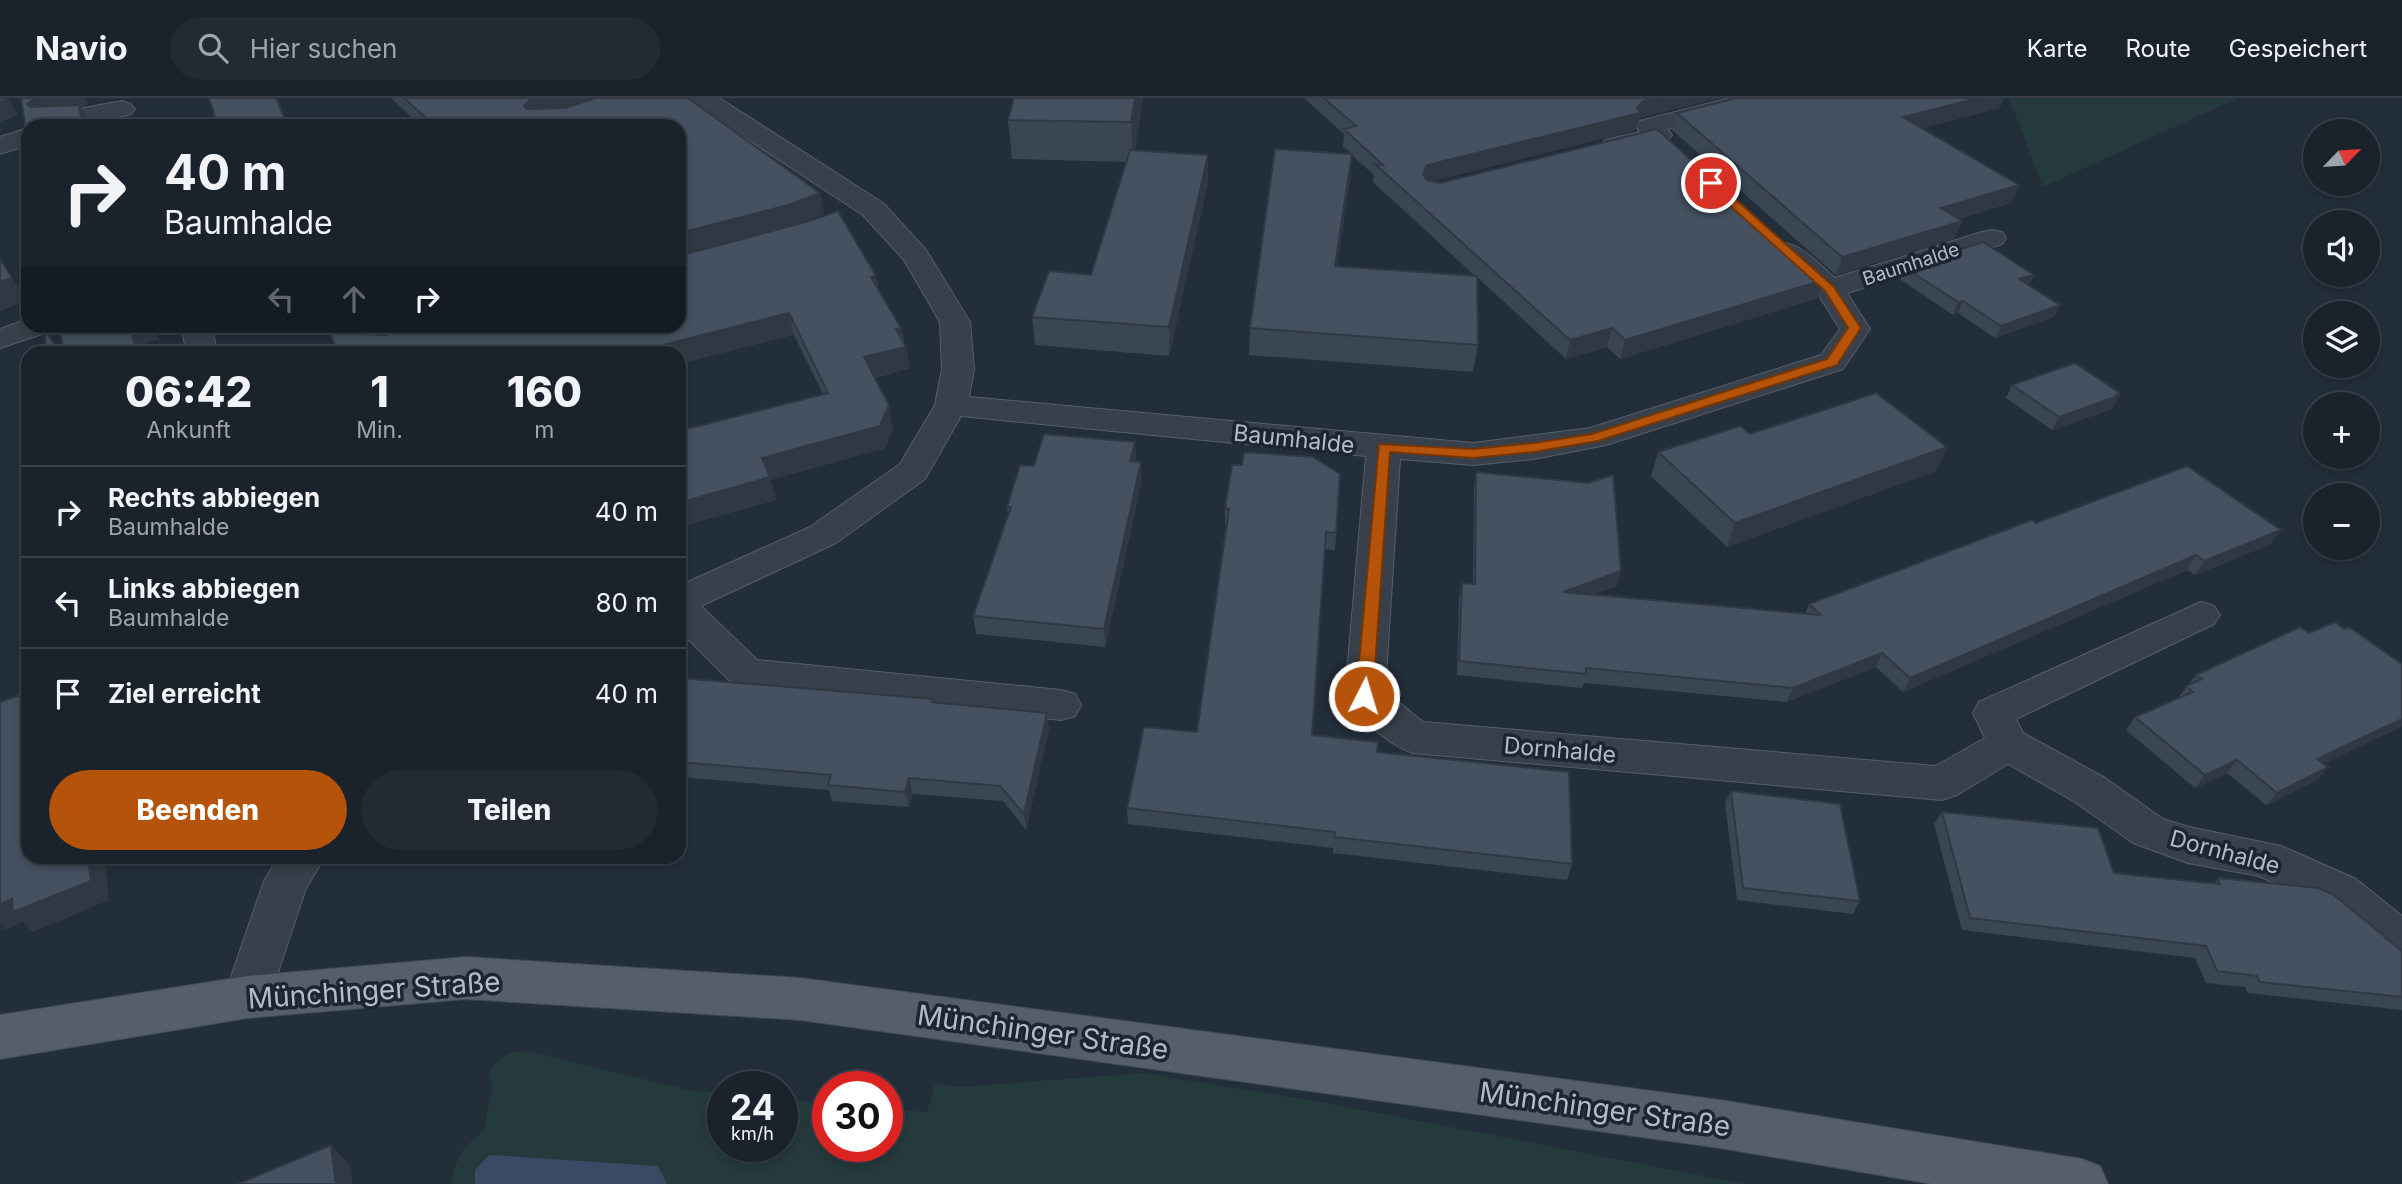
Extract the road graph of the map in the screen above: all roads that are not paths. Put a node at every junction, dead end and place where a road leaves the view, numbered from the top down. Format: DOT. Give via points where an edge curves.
graph roads {
  1 [pos="702,98"];
  2 [pos="1760,98"];
  3 [pos="123,111"];
  4 [pos="77,119"];
  5 [pos="21,138"];
  6 [pos="0,145"];
  7 [pos="1593,151"];
  8 [pos="873,209"];
  9 [pos="838,221"];
  10 [pos="1763,231"];
  11 [pos="1992,238"];
  12 [pos="1830,289"];
  13 [pos="21,331"];
  14 [pos="0,338"];
  15 [pos="951,405"];
  16 [pos="1384,447"];
  17 [pos="686,598"];
  18 [pos="686,614"];
  19 [pos="2201,615"];
  20 [pos="1061,705"];
  21 [pos="2008,744"];
  22 [pos="298,864"];
  23 [pos="2402,943"];
  24 [pos="248,997"];
  25 [pos="0,1037"];
  26 [pos="2082,1184"];
  1 -- 8 [label="street"];
  2 -- 7 [label="street" via="1649,126 1668,143"];
  3 -- 4 [label="street"];
  5 -- 6 [label="street"];
  8 -- 9 [label="street"];
  8 -- 15 [label="street" via="916,256 955,323 958,369"];
  10 -- 12 [label="street, Baumhalde"];
  11 -- 12 [label="street, Baumhalde"];
  12 -- 16 [label="street, Baumhalde" via="1855,328 1832,362 1594,438 1473,454"];
  13 -- 14 [label="street"];
  15 -- 16 [label="street, Baumhalde"];
  15 -- 17 [label="street" via="913,471 823,535"];
  16 -- 21 [label="street, Dornhalde" via="1364,696 1413,737 1942,783"];
  18 -- 20 [label="street" via="746,673"];
  19 -- 21 [label="street" via="1993,713"];
  21 -- 23 [label="street, Dornhalde" via="2090,790 2148,831 2188,845 2265,859 2340,892"];
  22 -- 24 [label="street" via="286,881"];
  24 -- 25 [label="main road, Münchinger Straße"];
  24 -- 26 [label="main road, Münchinger Straße" via="466,978 800,999 1720,1124"];
}
